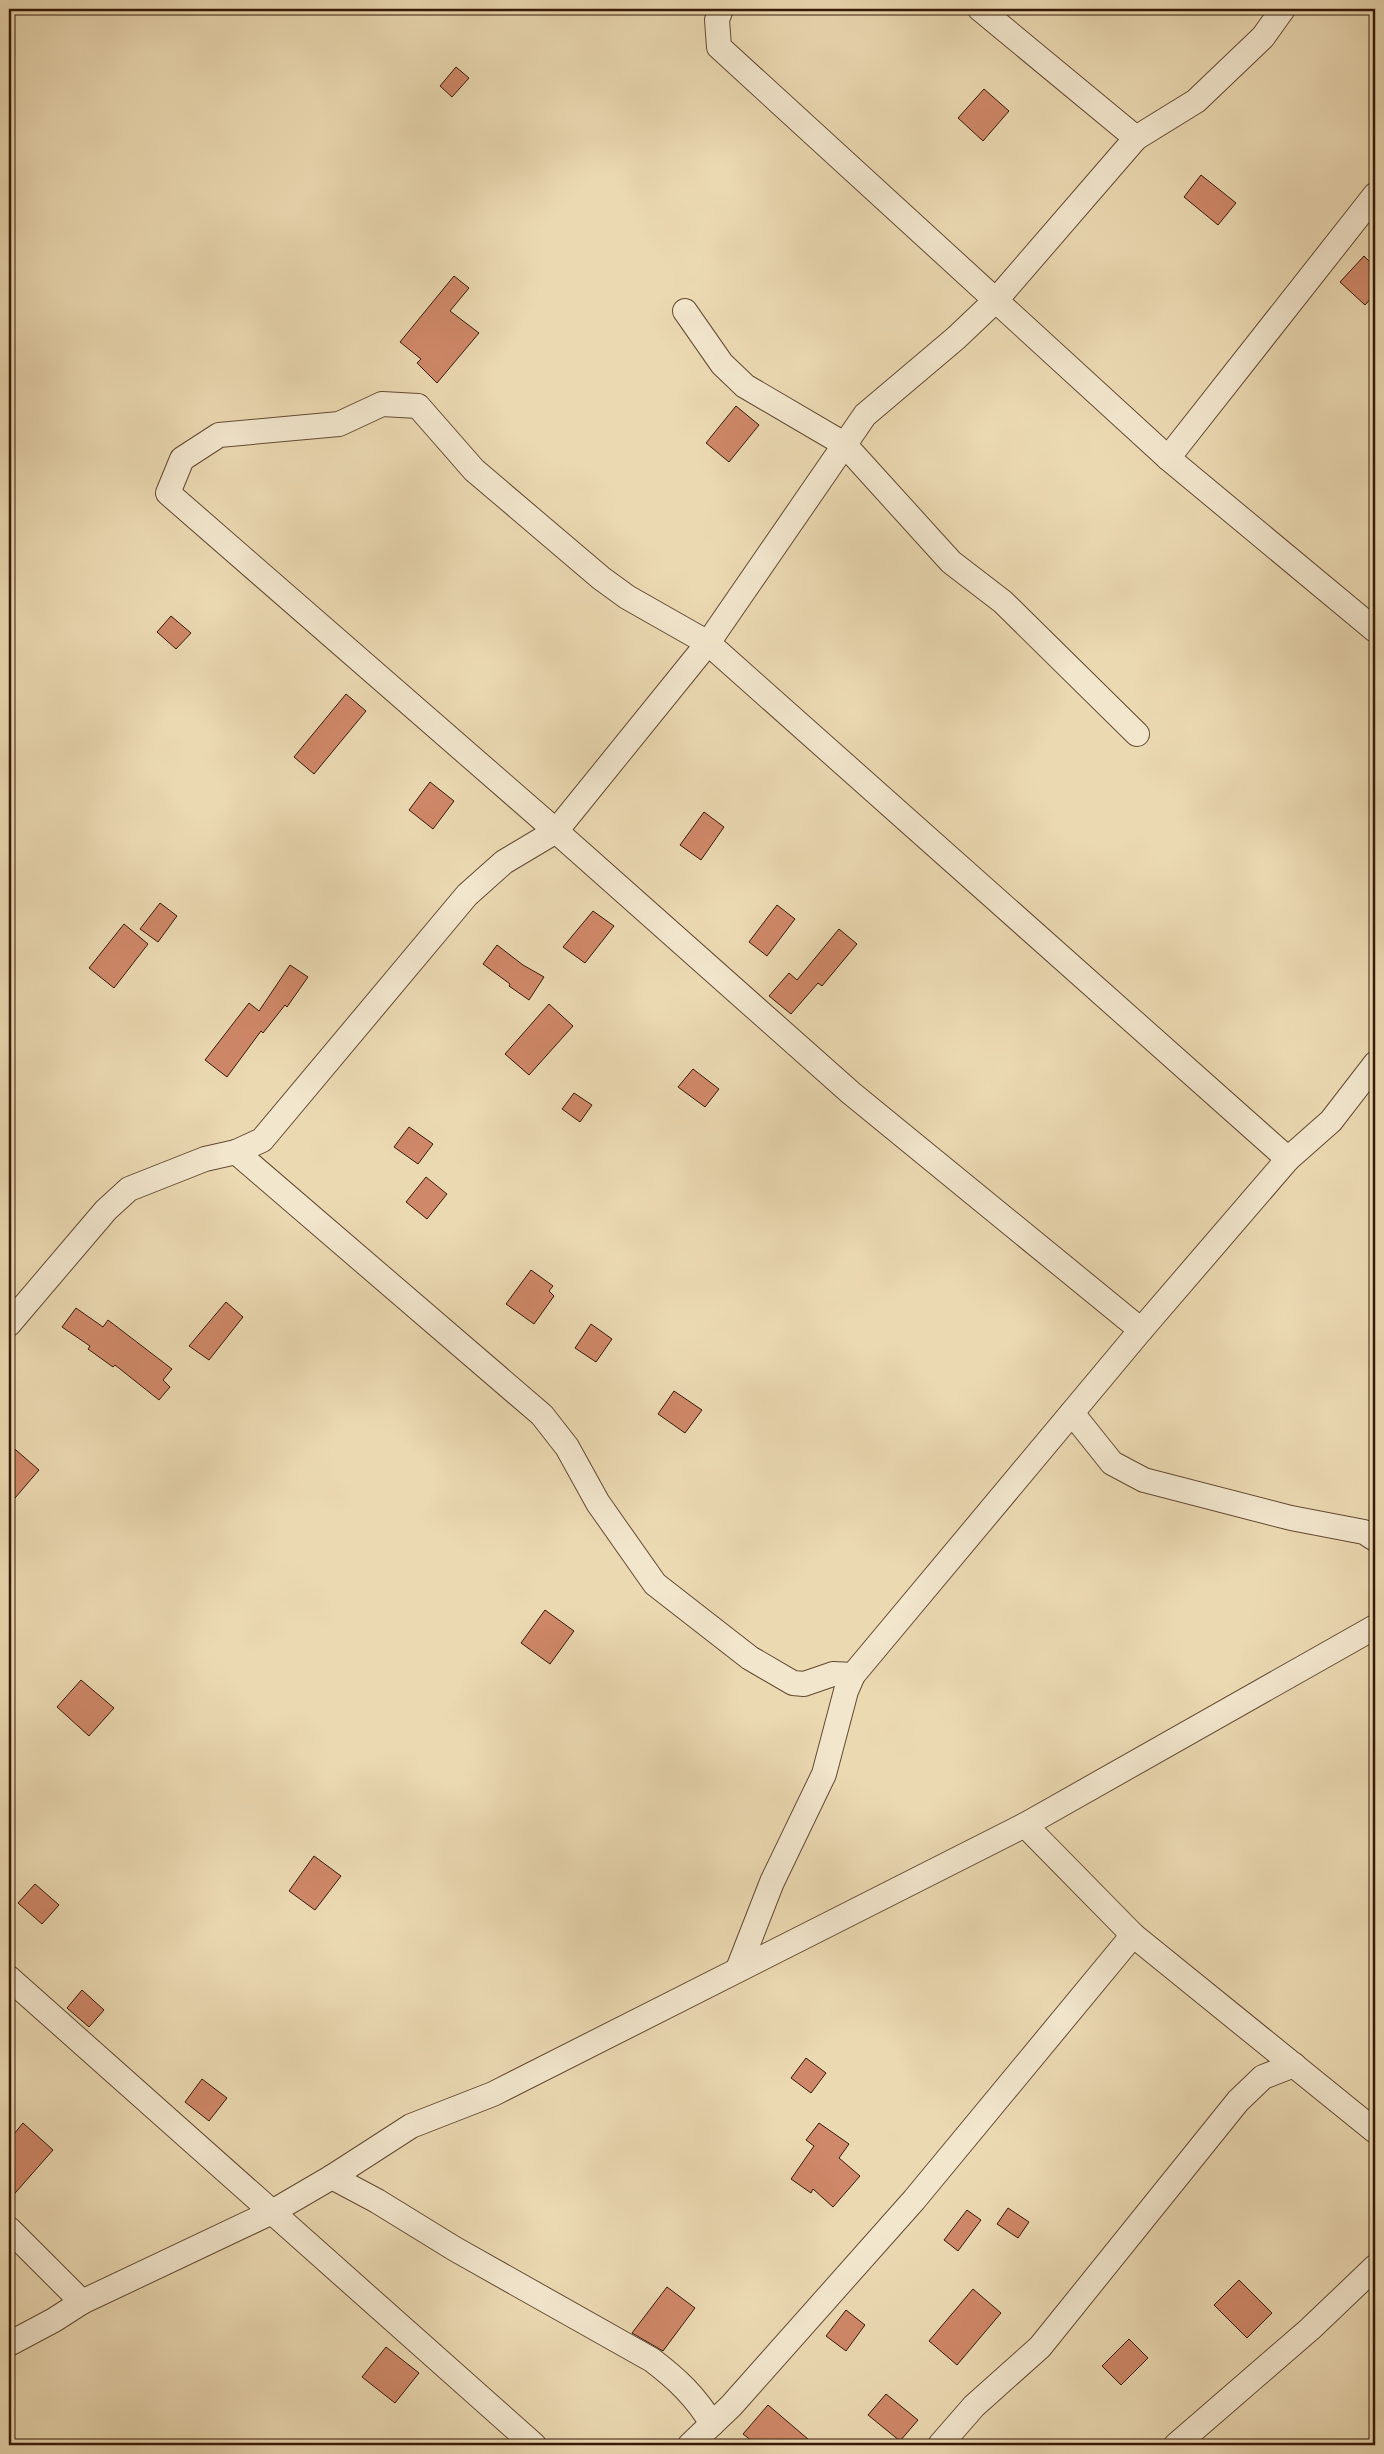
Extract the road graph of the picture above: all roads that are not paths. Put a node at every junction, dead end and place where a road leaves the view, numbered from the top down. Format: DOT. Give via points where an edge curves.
graph roads {
  1 [pos="721,9"];
  2 [pos="980,9"];
  3 [pos="1283,9"];
  4 [pos="1136,138"];
  5 [pos="1375,195"];
  6 [pos="996,300"];
  7 [pos="685,311"];
  8 [pos="844,444"];
  9 [pos="1168,458"];
  10 [pos="1375,630"];
  11 [pos="708,643"];
  12 [pos="1137,734"];
  13 [pos="556,831"];
  14 [pos="1375,1064"];
  15 [pos="236,1152"];
  16 [pos="1288,1159"];
  17 [pos="9,1324"];
  18 [pos="1141,1330"];
  19 [pos="1072,1413"];
  20 [pos="1375,1539"];
  21 [pos="1373,1625"];
  22 [pos="853,1675"];
  23 [pos="1025,1825"];
  24 [pos="1133,1935"];
  25 [pos="738,1969"];
  26 [pos="9,1978"];
  27 [pos="1294,2066"];
  28 [pos="1375,2131"];
  29 [pos="332,2177"];
  30 [pos="272,2212"];
  31 [pos="9,2228"];
  32 [pos="1375,2267"];
  33 [pos="82,2302"];
  34 [pos="9,2344"];
  35 [pos="712,2424"];
  36 [pos="534,2445"];
  37 [pos="690,2445"];
  38 [pos="940,2445"];
  39 [pos="1176,2445"];
  1 -- 6 [label="street" via="717,20 719,46"];
  2 -- 4 [label="street"];
  3 -- 4 [label="street" via="1263,38 1196,101"];
  4 -- 6 [label="street"];
  5 -- 9 [label="street"];
  6 -- 8 [label="street" via="865,415"];
  6 -- 9 [label="street"];
  7 -- 8 [label="street" via="722,364 744,386"];
  8 -- 11 [label="street"];
  8 -- 12 [label="street" via="952,562 1003,602"];
  9 -- 10 [label="street"];
  11 -- 13 [label="street"];
  11 -- 13 [label="street" via="627,597 601,578 474,470 418,406 382,404 339,424 219,435 182,459 168,492"];
  11 -- 16 [label="street"];
  13 -- 15 [label="street" via="504,862 467,895 262,1140"];
  13 -- 18 [label="street" via="851,1093"];
  14 -- 16 [label="street" via="1331,1121"];
  15 -- 17 [label="street" via="205,1159 129,1189 106,1210"];
  15 -- 22 [label="street" via="542,1415 655,1584 750,1658 793,1683 804,1684 833,1674"];
  16 -- 18 [label="street"];
  18 -- 19 [label="street"];
  19 -- 20 [label="street" via="1112,1463 1144,1480 1291,1518 1364,1532"];
  19 -- 22 [label="street"];
  21 -- 23 [label="street"];
  22 -- 25 [label="street" via="824,1774 772,1882"];
  23 -- 24 [label="street"];
  23 -- 25 [label="street"];
  24 -- 27 [label="street"];
  24 -- 35 [label="street" via="914,2200"];
  25 -- 29 [label="street" via="493,2094 411,2126"];
  26 -- 30 [label="street"];
  27 -- 28 [label="street"];
  27 -- 38 [label="street" via="1263,2077 1238,2101 1040,2347 974,2406"];
  29 -- 30 [label="street"];
  29 -- 35 [label="street" via="652,2360 680,2381 702,2406"];
  30 -- 33 [label="street"];
  30 -- 36 [label="street"];
  31 -- 33 [label="street"];
  32 -- 39 [label="street" via="1310,2329"];
  33 -- 34 [label="street"];
  35 -- 37 [label="street"];
}
